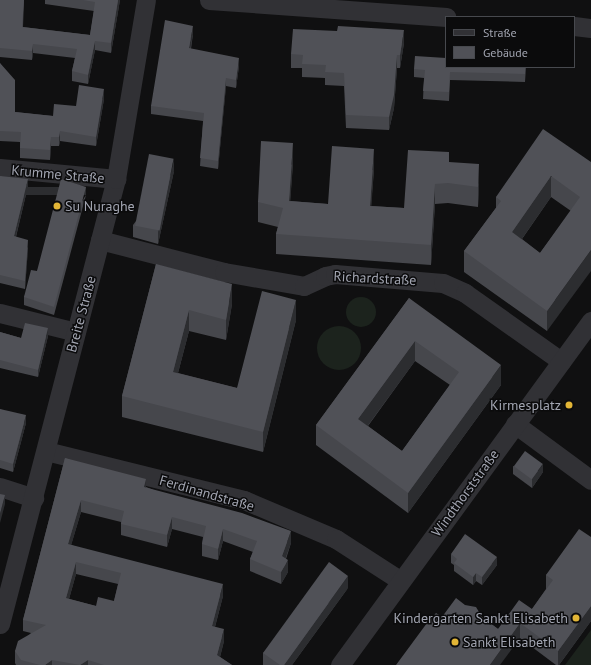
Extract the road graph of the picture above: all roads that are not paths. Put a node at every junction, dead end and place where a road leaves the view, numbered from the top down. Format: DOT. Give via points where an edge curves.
graph roads {
  1 [pos="146,0"];
  2 [pos="209,0"];
  3 [pos="445,17"];
  4 [pos="575,26"];
  5 [pos="591,28"];
  6 [pos="0,168"];
  7 [pos="116,179"];
  8 [pos="100,240"];
  9 [pos="0,312"];
  10 [pos="591,321"];
  11 [pos="76,332"];
  12 [pos="561,361"];
  13 [pos="515,424"];
  14 [pos="46,451"];
  15 [pos="591,480"];
  16 [pos="0,487"];
  17 [pos="34,498"];
  18 [pos="401,581"];
  19 [pos="0,624"];
  20 [pos="340,665"];
  1 -- 7 [label="street, Breite Straße"];
  2 -- 3 [label="street"];
  4 -- 5 [label="street"];
  6 -- 7 [label="street, Krumme Straße"];
  7 -- 8 [label="street, Breite Straße"];
  8 -- 11 [label="street, Breite Straße"];
  8 -- 12 [label="street, Richardstraße" via="224,272 304,286 335,274 443,283 471,297"];
  9 -- 11 [label="street"];
  10 -- 12 [label="street, Windthorststraße"];
  11 -- 14 [label="street, Breite Straße"];
  12 -- 13 [label="street, Windthorststraße"];
  13 -- 15 [label="street"];
  13 -- 18 [label="street, Windthorststraße"];
  14 -- 17 [label="street, Breite Straße"];
  14 -- 18 [label="street, Ferdinandstraße" via="244,500 336,539"];
  16 -- 17 [label="street"];
  17 -- 19 [label="street, Breite Straße"];
  18 -- 20 [label="street, Windthorststraße"];
}
